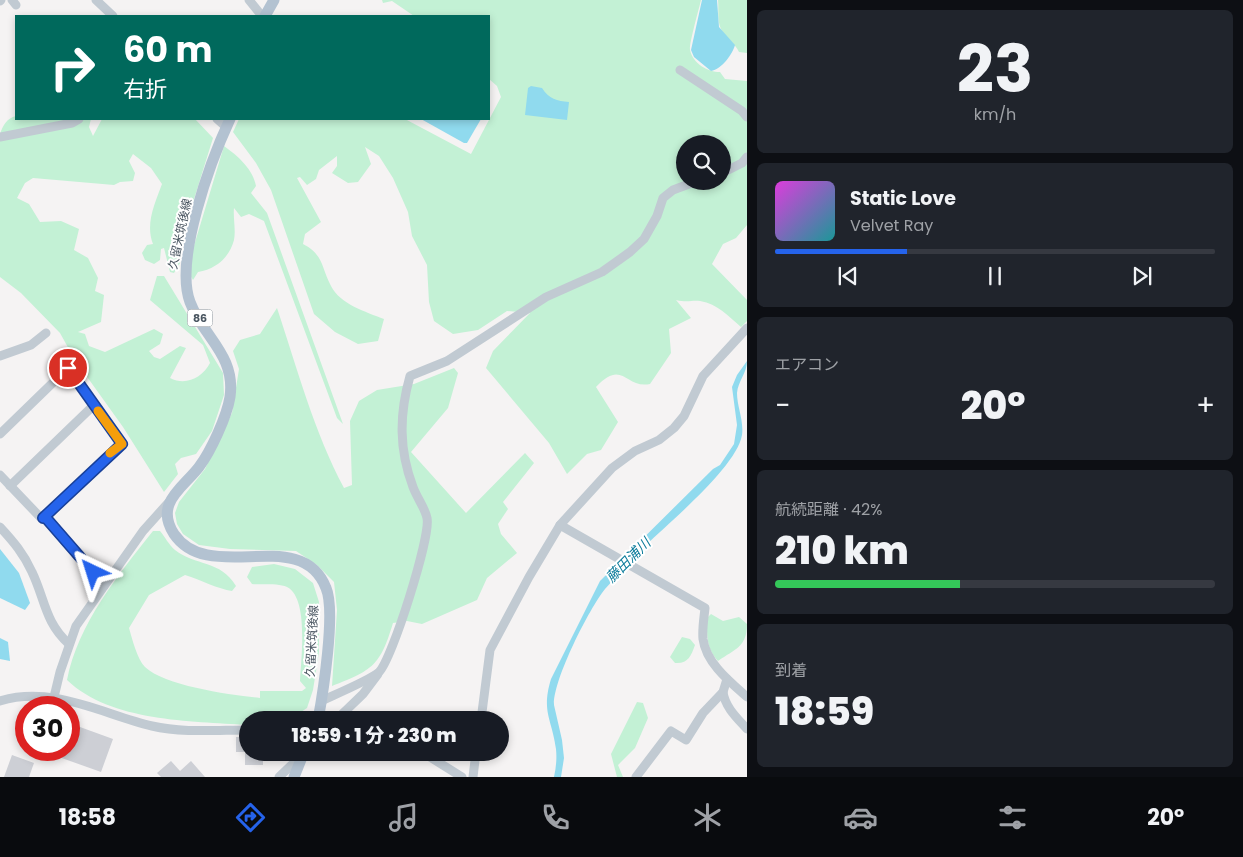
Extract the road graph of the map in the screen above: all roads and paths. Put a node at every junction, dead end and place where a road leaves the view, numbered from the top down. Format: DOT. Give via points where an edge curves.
graph roads {
  1 [pos="96,0"];
  2 [pos="249,0"];
  3 [pos="274,0"];
  4 [pos="112,15"];
  5 [pos="263,15"];
  6 [pos="265,15"];
  7 [pos="680,70"];
  8 [pos="747,117"];
  9 [pos="77,120"];
  10 [pos="224,121"];
  11 [pos="0,137"];
  12 [pos="747,156"];
  13 [pos="731,168"];
  14 [pos="676,189"];
  15 [pos="746,332"];
  16 [pos="46,333"];
  17 [pos="0,356"];
  18 [pos="94,405"];
  19 [pos="0,434"];
  20 [pos="0,475"];
  21 [pos="10,486"];
  22 [pos="170,501"];
  23 [pos="43,518"];
  24 [pos="560,524"];
  25 [pos="0,528"];
  26 [pos="104,586"];
  27 [pos="69,644"];
  28 [pos="379,672"];
  29 [pos="727,679"];
  30 [pos="722,692"];
  31 [pos="54,696"];
  32 [pos="747,697"];
  33 [pos="15,700"];
  34 [pos="0,701"];
  35 [pos="321,701"];
  36 [pos="80,702"];
  37 [pos="319,711"];
  38 [pos="345,711"];
  39 [pos="482,711"];
  40 [pos="239,730"];
  41 [pos="747,730"];
  42 [pos="296,761"];
  43 [pos="301,761"];
  44 [pos="436,761"];
  45 [pos="475,761"];
  46 [pos="279,777"];
  47 [pos="294,777"];
  48 [pos="462,777"];
  49 [pos="473,777"];
  50 [pos="636,777"];
  1 -- 4 [label="street"];
  2 -- 5 [label="street"];
  3 -- 6 [label="main road"];
  7 -- 8 [label="street"];
  9 -- 11 [label="street"];
  10 -- 22 [label="main road, 久留米筑後線 / 86" via="190,238 184,277 190,302 227,363 231,375 230,398 200,466 175,491"];
  12 -- 13 [label="street"];
  14 -- 28 [label="street" via="663,198 644,239 602,272 546,297 447,361 410,376 400,422 403,456 427,518 428,532 391,653"];
  15 -- 24 [label="street" via="703,376 684,416 674,428 612,468"];
  16 -- 17 [label="street" via="31,345"];
  18 -- 19 [label="street" via="68,368"];
  18 -- 21 [label="street"];
  18 -- 23 [label="street" via="122,444"];
  20 -- 21 [label="street"];
  21 -- 23 [label="street"];
  22 -- 26 [label="street" via="143,531"];
  22 -- 35 [label="main road, 久留米筑後線" via="167,516 174,534 195,550 208,555 239,558 279,555 306,564 317,574 326,588 329,611"];
  23 -- 26 [label="street"];
  24 -- 29 [label="street" via="705,608 703,638 706,653"];
  24 -- 39 [label="street" via="490,650"];
  25 -- 27 [label="street" via="16,544 32,572 56,632"];
  26 -- 27 [label="street" via="76,626"];
  27 -- 31 [label="street"];
  28 -- 35 [label="street"];
  28 -- 38 [label="street"];
  29 -- 30 [label="street"];
  29 -- 32 [label="street"];
  30 -- 41 [label="street" via="732,712"];
  30 -- 50 [label="street" via="703,713 686,740 671,731"];
  33 -- 34 [label="street"];
  35 -- 37 [label="main road, 久留米筑後線"];
  36 -- 40 [label="street" via="154,726"];
  42 -- 46 [label="street"];
  43 -- 47 [label="main road"];
  44 -- 48 [label="street"];
  45 -- 49 [label="street"];
}
